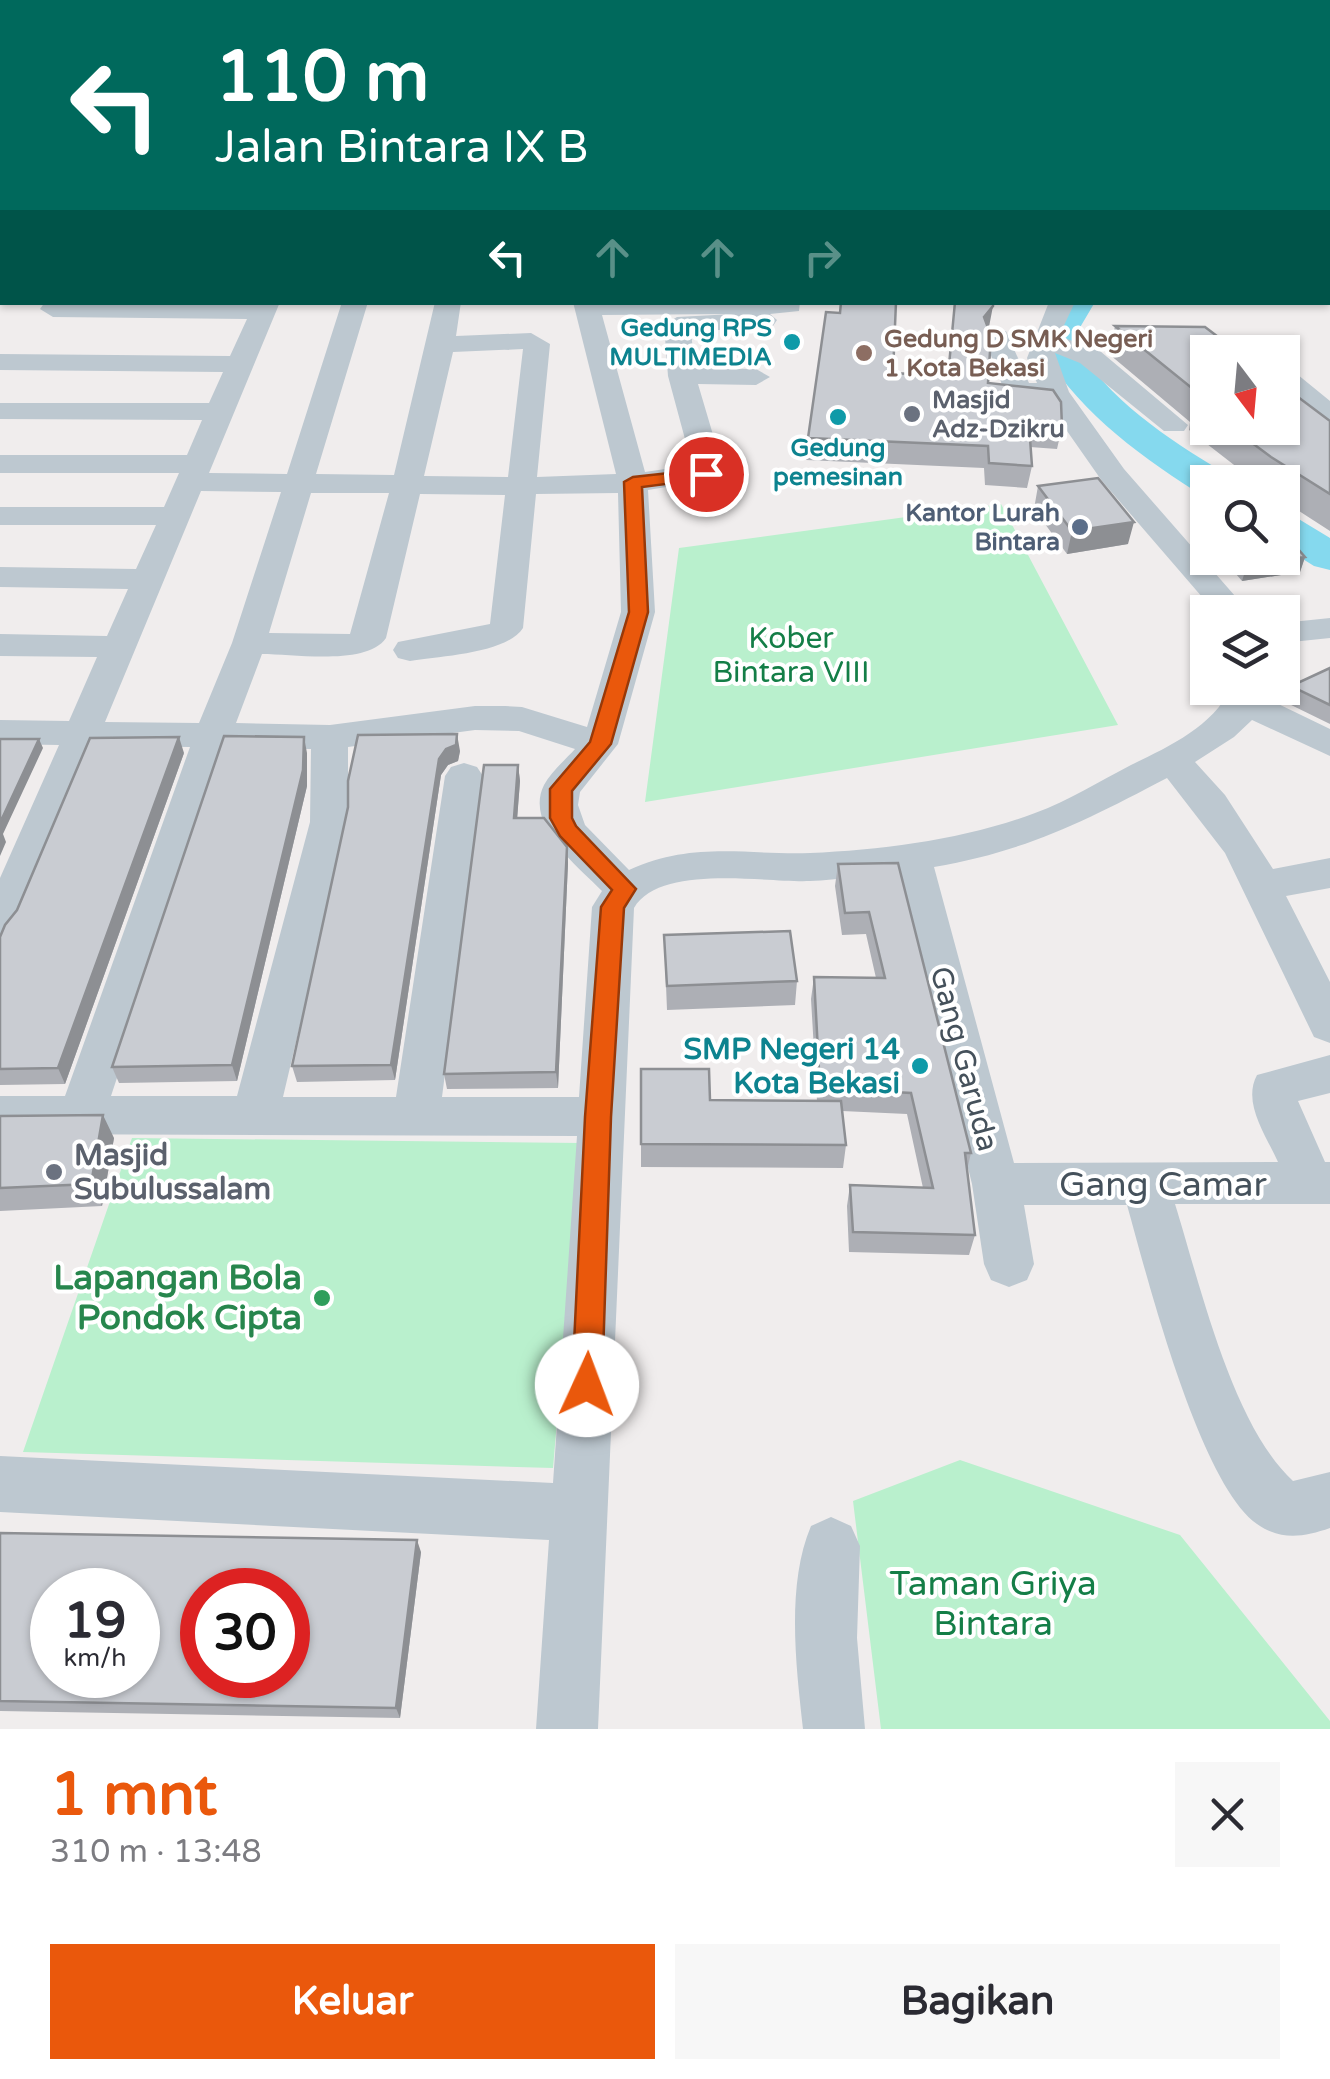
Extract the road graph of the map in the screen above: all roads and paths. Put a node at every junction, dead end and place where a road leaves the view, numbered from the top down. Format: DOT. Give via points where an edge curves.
graph roads {
  1 [pos="58,305"];
  2 [pos="354,305"];
  3 [pos="448,305"];
  4 [pos="587,305"];
  5 [pos="1062,305"];
  6 [pos="790,306"];
  7 [pos="265,307"];
  8 [pos="764,320"];
  9 [pos="996,337"];
  10 [pos="1055,344"];
  11 [pos="441,345"];
  12 [pos="0,362"];
  13 [pos="238,364"];
  14 [pos="682,376"];
  15 [pos="756,376"];
  16 [pos="1300,391"];
  17 [pos="1055,393"];
  18 [pos="0,411"];
  19 [pos="217,412"];
  20 [pos="1330,415"];
  21 [pos="1174,426"];
  22 [pos="0,464"];
  23 [pos="192,473"];
  24 [pos="633,482"];
  25 [pos="297,483"];
  26 [pos="404,484"];
  27 [pos="531,486"];
  28 [pos="0,516"];
  29 [pos="173,516"];
  30 [pos="0,577"];
  31 [pos="147,578"];
  32 [pos="1218,595"];
  33 [pos="248,643"];
  34 [pos="0,645"];
  35 [pos="118,647"];
  36 [pos="410,650"];
  37 [pos="1241,705"];
  38 [pos="1266,705"];
  39 [pos="0,732"];
  40 [pos="81,735"];
  41 [pos="1325,736"];
  42 [pos="213,737"];
  43 [pos="330,738"];
  44 [pos="600,744"];
  45 [pos="1172,760"];
  46 [pos="464,776"];
  47 [pos="0,832"];
  48 [pos="39,833"];
  49 [pos="911,856"];
  50 [pos="1330,873"];
  51 [pos="1261,886"];
  52 [pos="624,889"];
  53 [pos="0,924"];
  54 [pos="1330,1025"];
  55 [pos="1330,1074"];
  56 [pos="418,1114"];
  57 [pos="0,1115"];
  58 [pos="255,1115"];
  59 [pos="81,1116"];
  60 [pos="598,1117"];
  61 [pos="996,1184"];
  62 [pos="1321,1184"];
  63 [pos="1146,1187"];
  64 [pos="1009,1264"];
  65 [pos="0,1484"];
  66 [pos="1330,1500"];
  67 [pos="581,1512"];
  68 [pos="831,1546"];
  69 [pos="567,1729"];
  70 [pos="834,1729"];
  1 -- 7 [label="street" via="56,310"];
  2 -- 25 [label="street"];
  3 -- 11 [label="street"];
  4 -- 6 [label="street"];
  4 -- 24 [label="street"];
  5 -- 10 [label="street"];
  7 -- 13 [label="street"];
  8 -- 14 [label="street" via="677,325"];
  9 -- 17 [label="street" via="1018,390"];
  10 -- 17 [label="street" via="1040,358"];
  10 -- 21 [label="street" via="1094,360"];
  11 -- 26 [label="street"];
  11 -- 27 [label="street" via="537,344"];
  12 -- 13 [label="street"];
  13 -- 19 [label="street"];
  14 -- 15 [label="street"];
  14 -- 24 [label="street" via="711,470"];
  16 -- 20 [label="street"];
  17 -- 32 [label="street" via="1113,475"];
  18 -- 19 [label="street"];
  19 -- 23 [label="street"];
  22 -- 23 [label="street"];
  23 -- 25 [label="street"];
  23 -- 29 [label="street"];
  24 -- 27 [label="street"];
  24 -- 44 [label="street" via="638,612"];
  25 -- 26 [label="street"];
  25 -- 33 [label="street"];
  26 -- 27 [label="street"];
  26 -- 33 [label="street" via="369,638 358,645"];
  27 -- 36 [label="street" via="506,628 494,636"];
  28 -- 29 [label="street"];
  29 -- 31 [label="street"];
  30 -- 31 [label="street"];
  31 -- 35 [label="street"];
  33 -- 42 [label="street"];
  34 -- 35 [label="street"];
  35 -- 40 [label="street"];
  37 -- 45 [label="street" via="1236,718"];
  38 -- 41 [label="street"];
  39 -- 40 [label="street"];
  40 -- 42 [label="street"];
  40 -- 48 [label="street"];
  42 -- 43 [label="street"];
  42 -- 59 [label="street"];
  43 -- 44 [label="street" via="505,718"];
  43 -- 58 [label="street" via="330,822"];
  44 -- 52 [label="street" via="561,789 561,818"];
  45 -- 49 [label="street" via="1052,822 980,845"];
  45 -- 51 [label="street" via="1227,824"];
  46 -- 56 [label="street"];
  47 -- 48 [label="street"];
  48 -- 53 [label="street"];
  49 -- 52 [label="street" via="810,867 708,864 662,871"];
  49 -- 61 [label="street, Gang Garuda"];
  50 -- 51 [label="street"];
  51 -- 54 [label="street"];
  52 -- 60 [label="street" via="612,907"];
  55 -- 62 [label="street" via="1273,1088"];
  56 -- 58 [label="street"];
  56 -- 60 [label="street"];
  57 -- 59 [label="street"];
  58 -- 59 [label="street"];
  60 -- 67 [label="street"];
  61 -- 63 [label="street, Gang Camar"];
  61 -- 64 [label="street, Gang Garuda"];
  62 -- 63 [label="street, Gang Camar"];
  63 -- 66 [label="street" via="1211,1391 1255,1486 1297,1511"];
  65 -- 67 [label="street"];
  67 -- 69 [label="street"];
  68 -- 70 [label="street" via="825,1604"];
}
